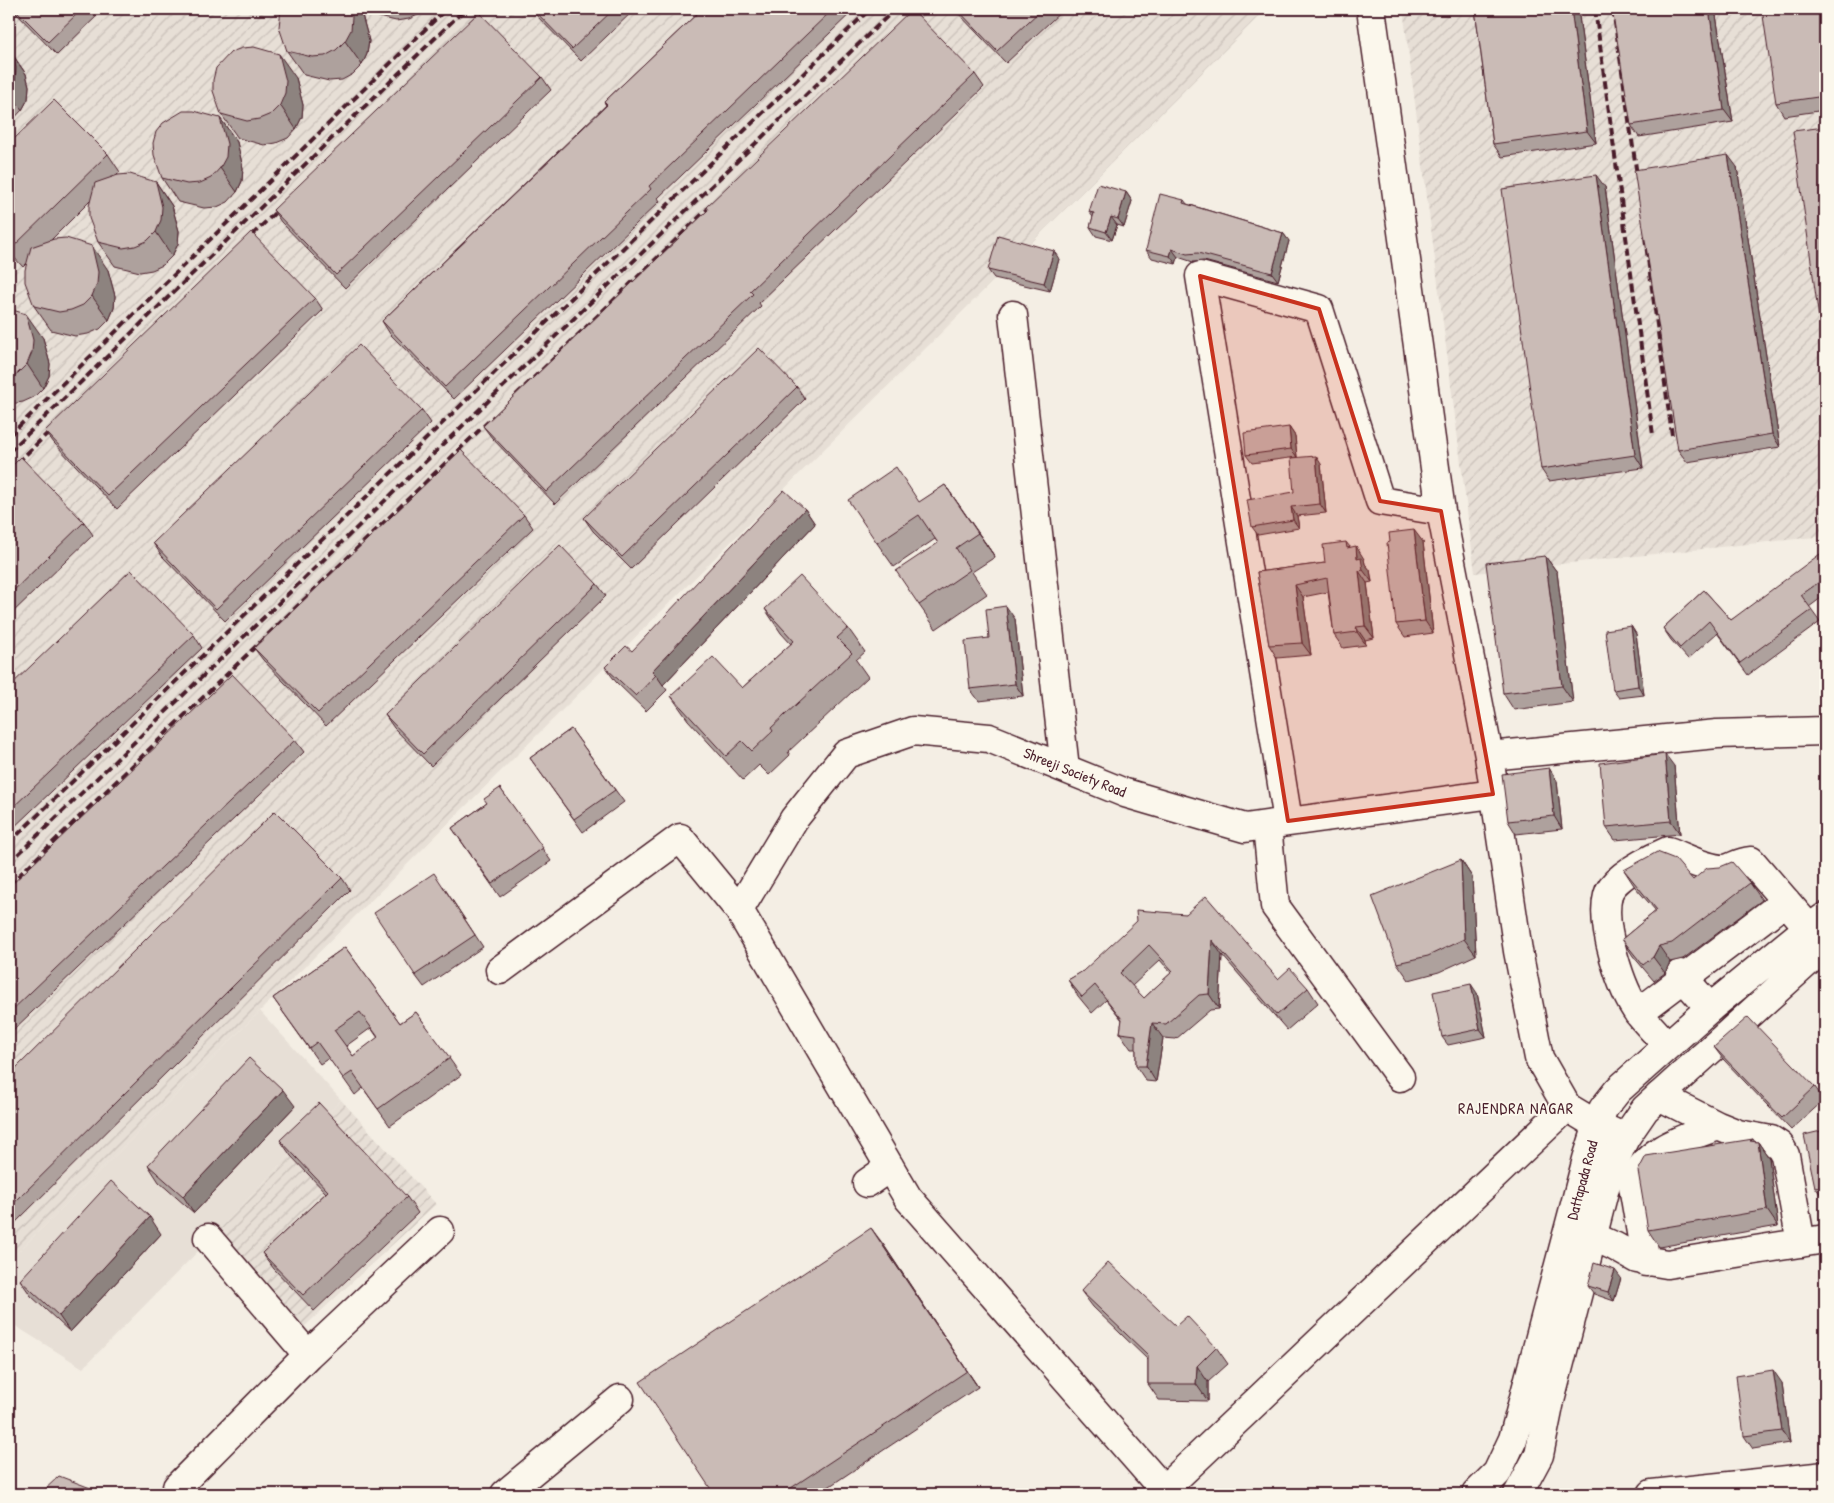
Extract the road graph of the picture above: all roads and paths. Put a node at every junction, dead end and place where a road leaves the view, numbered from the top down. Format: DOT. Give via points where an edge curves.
graph roads {
  1 [pos="1371,9"];
  2 [pos="1012,315"];
  3 [pos="1441,511"];
  4 [pos="1825,731"];
  5 [pos="1489,756"];
  6 [pos="1065,768"];
  7 [pos="1493,794"];
  8 [pos="1278,824"];
  9 [pos="1786,901"];
  10 [pos="739,910"];
  11 [pos="1743,928"];
  12 [pos="1816,942"];
  13 [pos="1770,959"];
  14 [pos="500,970"];
  15 [pos="1682,976"];
  16 [pos="1710,1008"];
  17 [pos="1638,1013"];
  18 [pos="1667,1045"];
  19 [pos="1400,1077"];
  20 [pos="1652,1103"];
  21 [pos="1567,1106"];
  22 [pos="1597,1125"];
  23 [pos="1718,1126"];
  24 [pos="1625,1138"];
  25 [pos="890,1167"];
  26 [pos="1611,1167"];
  27 [pos="867,1183"];
  28 [pos="440,1231"];
  29 [pos="1581,1231"];
  30 [pos="208,1238"];
  31 [pos="1813,1241"];
  32 [pos="1646,1262"];
  33 [pos="308,1355"];
  34 [pos="620,1398"];
  35 [pos="1825,1476"];
  36 [pos="1161,1492"];
  37 [pos="181,1494"];
  38 [pos="505,1494"];
  39 [pos="1477,1494"];
  40 [pos="1518,1494"];
  41 [pos="1652,1494"];
  1 -- 3 [label="street"];
  2 -- 6 [label="street"];
  3 -- 5 [label="street"];
  3 -- 8 [label="street" via="1380,501 1319,309 1200,276"];
  4 -- 5 [label="street" via="1717,734"];
  5 -- 7 [label="street"];
  6 -- 8 [label="street, Shreeji Society Road" via="1125,793 1245,828"];
  6 -- 10 [label="street, Shreeji Society Road" via="989,738 914,730 846,754 794,819"];
  7 -- 8 [label="street, Shreeji Society Road"];
  7 -- 21 [label="street" via="1539,1058"];
  8 -- 19 [label="street" via="1275,906"];
  9 -- 11 [label="street"];
  9 -- 12 [label="street"];
  9 -- 17 [label="street" via="1751,862 1740,862 1726,869 1707,866 1668,851 1645,861 1618,881 1608,894 1607,934 1617,968"];
  10 -- 14 [label="street" via="680,838"];
  10 -- 25 [label="street"];
  11 -- 13 [label="street"];
  11 -- 15 [label="street"];
  12 -- 13 [label="street, Dattapada Road"];
  12 -- 20 [label="street"];
  13 -- 16 [label="street, Dattapada Road"];
  15 -- 16 [label="street"];
  15 -- 17 [label="street"];
  16 -- 18 [label="street, Dattapada Road"];
  17 -- 18 [label="street"];
  18 -- 22 [label="street, Dattapada Road" via="1618,1090 1603,1108"];
  20 -- 23 [label="street"];
  20 -- 24 [label="street"];
  21 -- 22 [label="street"];
  21 -- 36 [label="street"];
  22 -- 24 [label="street"];
  22 -- 26 [label="street, Dattapada Road"];
  23 -- 26 [label="street" via="1680,1140 1660,1152"];
  23 -- 31 [label="street" via="1738,1134 1771,1140 1780,1146"];
  24 -- 26 [label="street"];
  25 -- 27 [label="street"];
  25 -- 36 [label="street" via="908,1198"];
  26 -- 29 [label="street"];
  26 -- 32 [label="street" via="1633,1186"];
  28 -- 33 [label="street"];
  29 -- 32 [label="street"];
  29 -- 39 [label="street, Dattapada Road" via="1513,1439 1497,1473"];
  29 -- 40 [label="street" via="1539,1455"];
  30 -- 33 [label="street"];
  31 -- 32 [label="street" via="1671,1256"];
  33 -- 37 [label="street" via="177,1487"];
  34 -- 38 [label="street"];
  35 -- 41 [label="street"];
}
